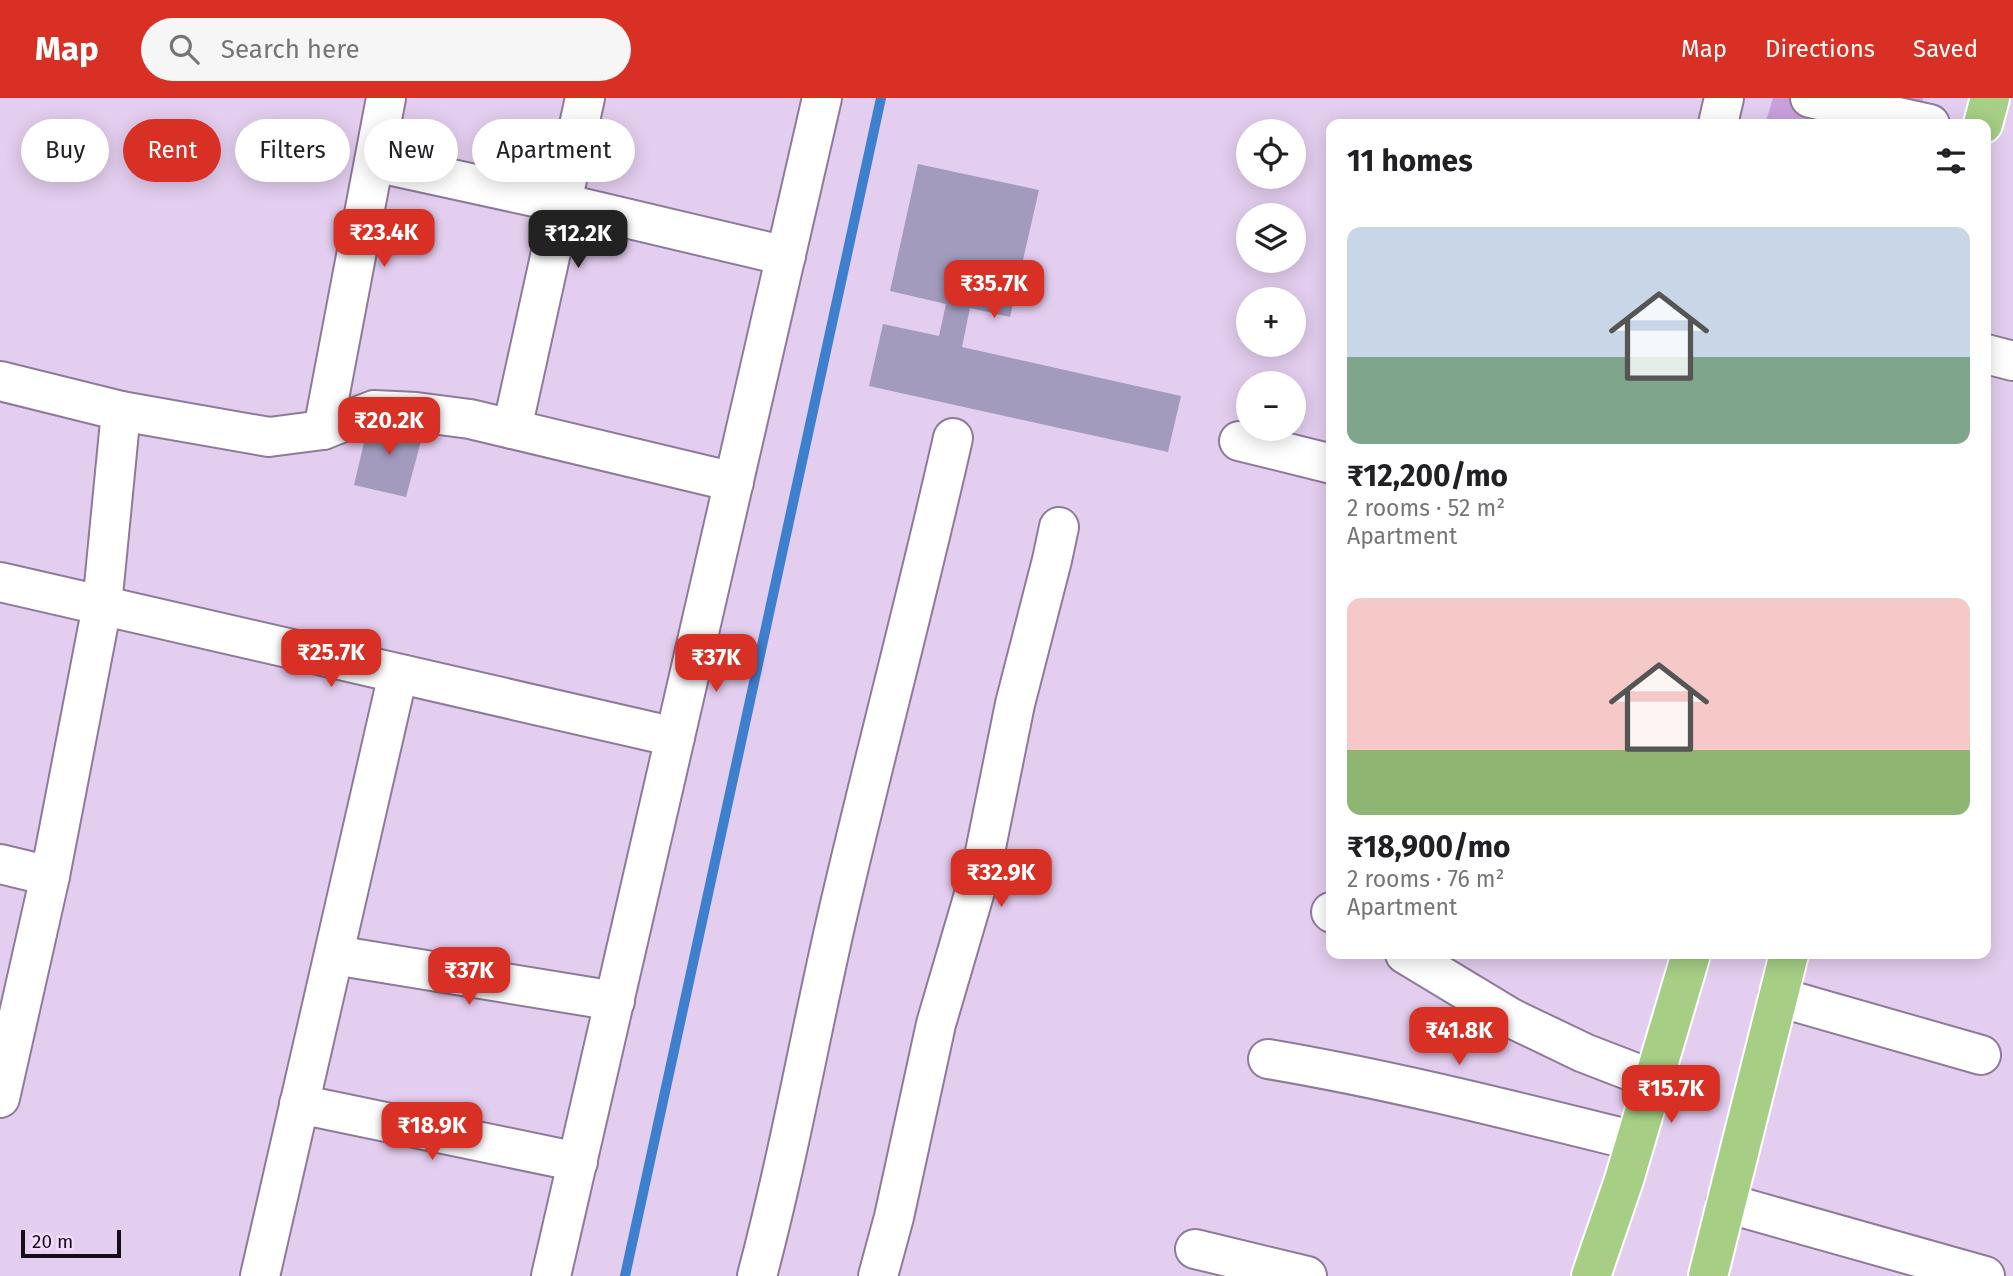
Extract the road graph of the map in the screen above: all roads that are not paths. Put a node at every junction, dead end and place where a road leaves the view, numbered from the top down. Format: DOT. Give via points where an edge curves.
graph roads {
  1 [pos="386,98"];
  2 [pos="585,98"];
  3 [pos="822,98"];
  4 [pos="1724,98"];
  5 [pos="1810,98"];
  6 [pos="1990,98"];
  7 [pos="382,119"];
  8 [pos="1719,119"];
  9 [pos="1907,119"];
  10 [pos="1984,119"];
  11 [pos="458,180"];
  12 [pos="370,182"];
  13 [pos="562,203"];
  14 [pos="786,256"];
  15 [pos="1991,356"];
  16 [pos="2013,361"];
  17 [pos="0,381"];
  18 [pos="121,411"];
  19 [pos="512,429"];
  20 [pos="323,430"];
  21 [pos="953,438"];
  22 [pos="1239,441"];
  23 [pos="1326,463"];
  24 [pos="734,482"];
  25 [pos="1059,527"];
  26 [pos="0,582"];
  27 [pos="102,606"];
  28 [pos="398,674"];
  29 [pos="676,737"];
  30 [pos="0,864"];
  31 [pos="50,876"];
  32 [pos="334,955"];
  33 [pos="1413,959"];
  34 [pos="1690,959"];
  35 [pos="1788,959"];
  36 [pos="1778,997"];
  37 [pos="615,1001"];
  38 [pos="1981,1055"];
  39 [pos="1268,1059"];
  40 [pos="1654,1080"];
  41 [pos="0,1098"];
  42 [pos="299,1104"];
  43 [pos="1635,1142"];
  44 [pos="578,1162"];
  45 [pos="1726,1203"];
  46 [pos="1195,1249"];
  47 [pos="1932,1268"];
  48 [pos="260,1276"];
  49 [pos="551,1276"];
  50 [pos="757,1276"];
  51 [pos="878,1276"];
  52 [pos="1307,1276"];
  53 [pos="1591,1276"];
  54 [pos="1708,1276"];
  55 [pos="1985,1276"];
  1 -- 7 [label="street"];
  2 -- 13 [label="street"];
  3 -- 14 [label="street"];
  4 -- 8 [label="street"];
  5 -- 9 [label="street"];
  6 -- 10 [label="main road"];
  11 -- 13 [label="street"];
  12 -- 20 [label="street"];
  13 -- 14 [label="street"];
  13 -- 19 [label="street"];
  14 -- 24 [label="street"];
  15 -- 16 [label="street"];
  17 -- 18 [label="street"];
  18 -- 20 [label="street" via="269,437"];
  18 -- 27 [label="street"];
  19 -- 20 [label="street" via="470,419 374,410"];
  19 -- 24 [label="street"];
  21 -- 50 [label="street" via="887,703"];
  22 -- 23 [label="street"];
  24 -- 29 [label="street"];
  25 -- 51 [label="street" via="1015,704 982,867 936,1024"];
  26 -- 27 [label="street"];
  27 -- 28 [label="street"];
  27 -- 31 [label="street"];
  28 -- 29 [label="street"];
  28 -- 32 [label="street"];
  29 -- 37 [label="street"];
  30 -- 31 [label="street"];
  31 -- 41 [label="street"];
  32 -- 37 [label="street"];
  32 -- 42 [label="street"];
  33 -- 40 [label="street" via="1511,1017 1584,1053"];
  34 -- 40 [label="main road"];
  35 -- 36 [label="main road"];
  36 -- 38 [label="street"];
  36 -- 45 [label="main road"];
  37 -- 44 [label="street"];
  39 -- 43 [label="street" via="1450,1095"];
  40 -- 43 [label="main road"];
  42 -- 44 [label="street"];
  42 -- 48 [label="street"];
  43 -- 53 [label="main road"];
  44 -- 49 [label="street"];
  45 -- 47 [label="street"];
  45 -- 54 [label="main road"];
  46 -- 52 [label="street"];
  47 -- 55 [label="street"];
}
